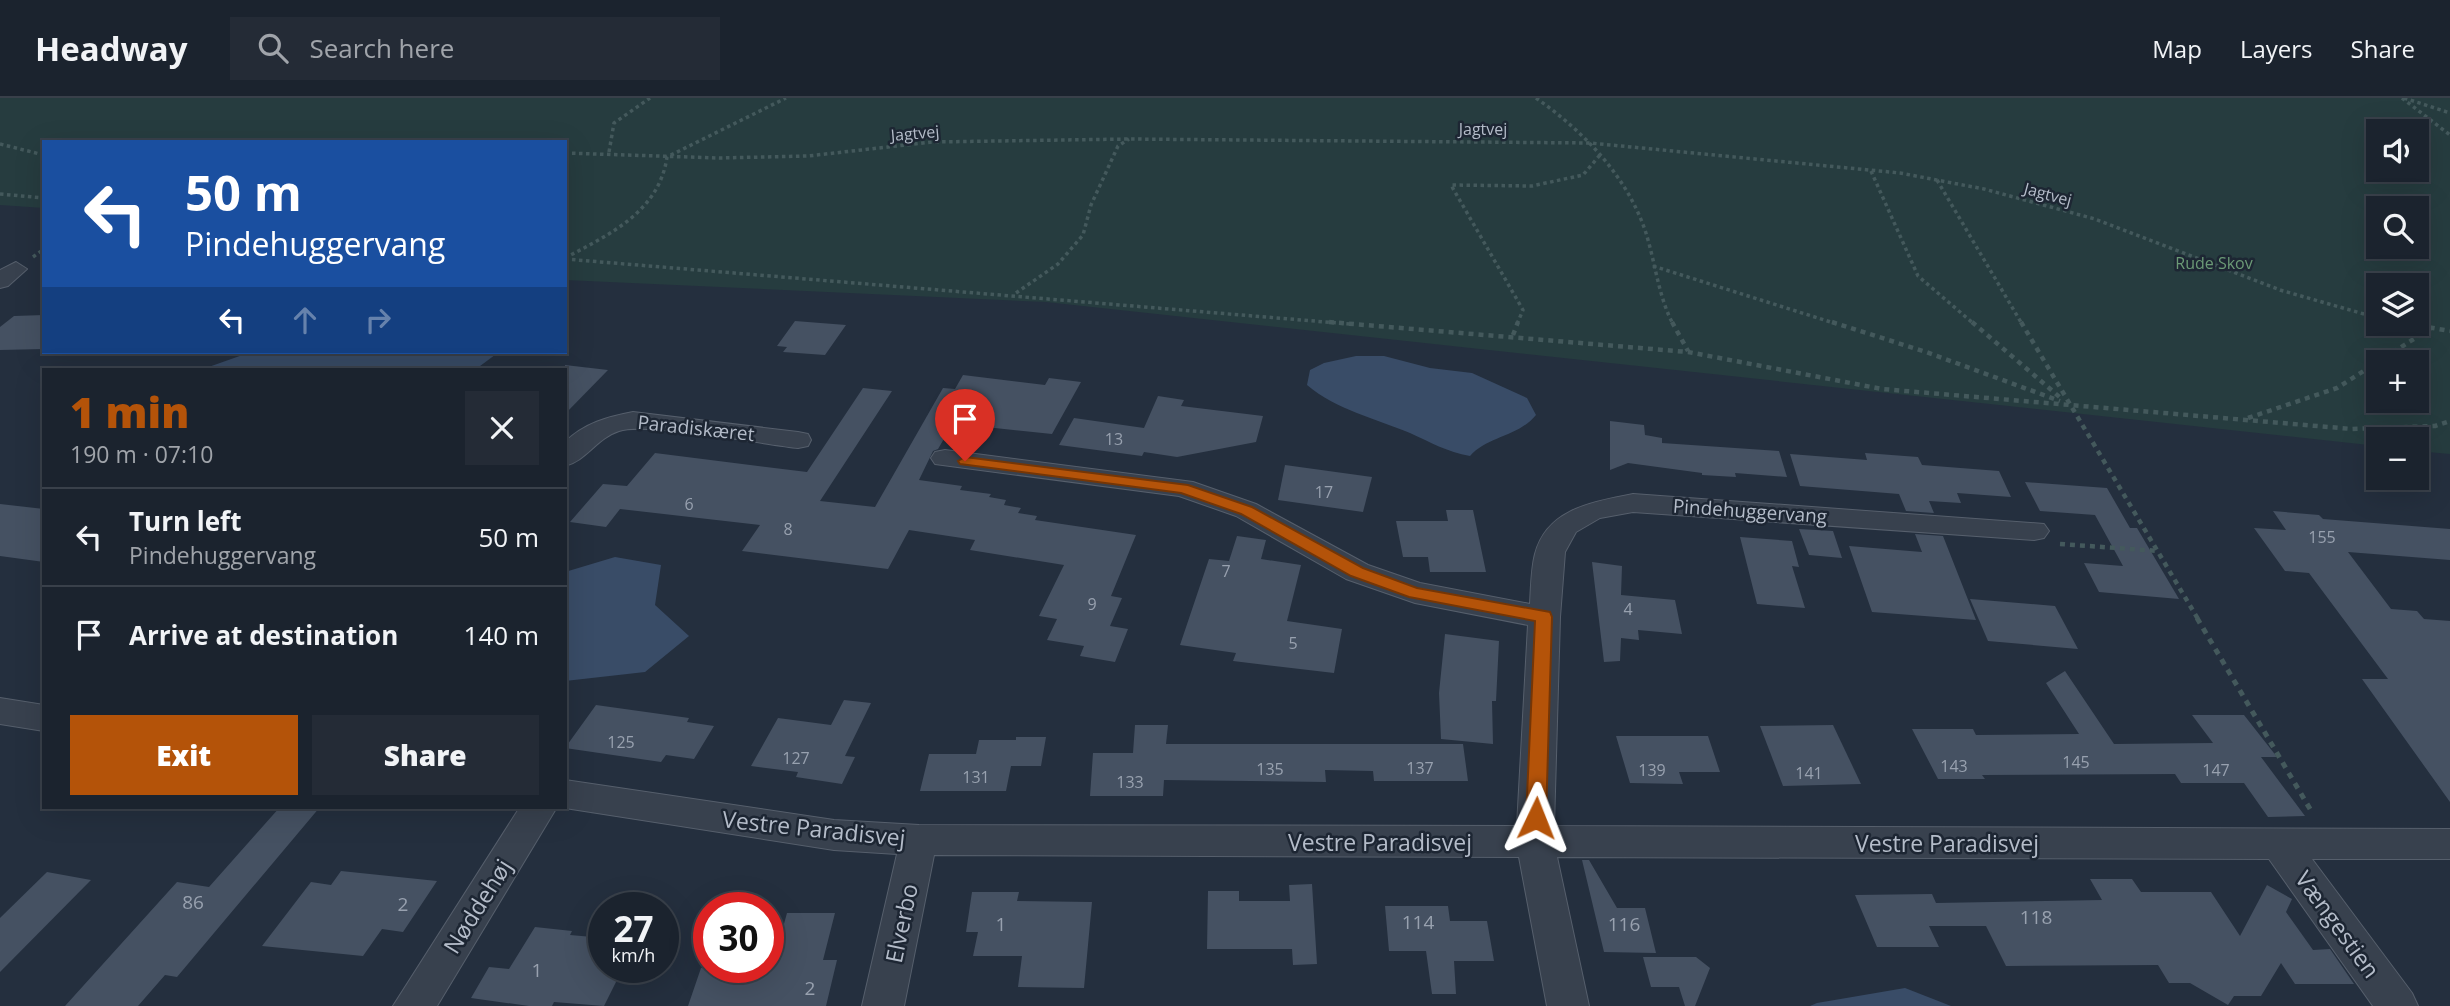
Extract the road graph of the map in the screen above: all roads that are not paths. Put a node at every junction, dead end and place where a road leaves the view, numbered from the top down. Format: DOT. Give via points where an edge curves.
graph roads {
  1 [pos="798,440"];
  2 [pos="567,456"];
  3 [pos="945,458"];
  4 [pos="2034,531"];
  5 [pos="1544,617"];
  6 [pos="0,711"];
  7 [pos="42,718"];
  8 [pos="567,794"];
  9 [pos="538,809"];
  10 [pos="919,840"];
  11 [pos="1535,843"];
  12 [pos="2279,843"];
  13 [pos="2450,844"];
  14 [pos="414,1006"];
  15 [pos="883,1006"];
  16 [pos="1568,1006"];
  17 [pos="2397,1006"];
  1 -- 2 [label="street, Paradiskæret" via="633,420 607,424 583,438"];
  3 -- 5 [label="street" via="1183,488 1246,510 1357,572 1415,593"];
  4 -- 5 [label="street, Pindehuggervang" via="1633,503 1592,511 1565,526 1550,552"];
  5 -- 11 [label="street, Pindehuggervang"];
  6 -- 7 [label="street"];
  8 -- 10 [label="street, Vestre Paradisvej" via="834,835"];
  9 -- 14 [label="street, Nøddehøj"];
  10 -- 11 [label="street, Vestre Paradisvej"];
  10 -- 15 [label="street, Elverbo"];
  11 -- 12 [label="street, Vestre Paradisvej"];
  11 -- 16 [label="street, Pindehuggervang"];
  12 -- 13 [label="street, Vestre Paradisvej"];
  12 -- 17 [label="street, Vængestien"];
}
